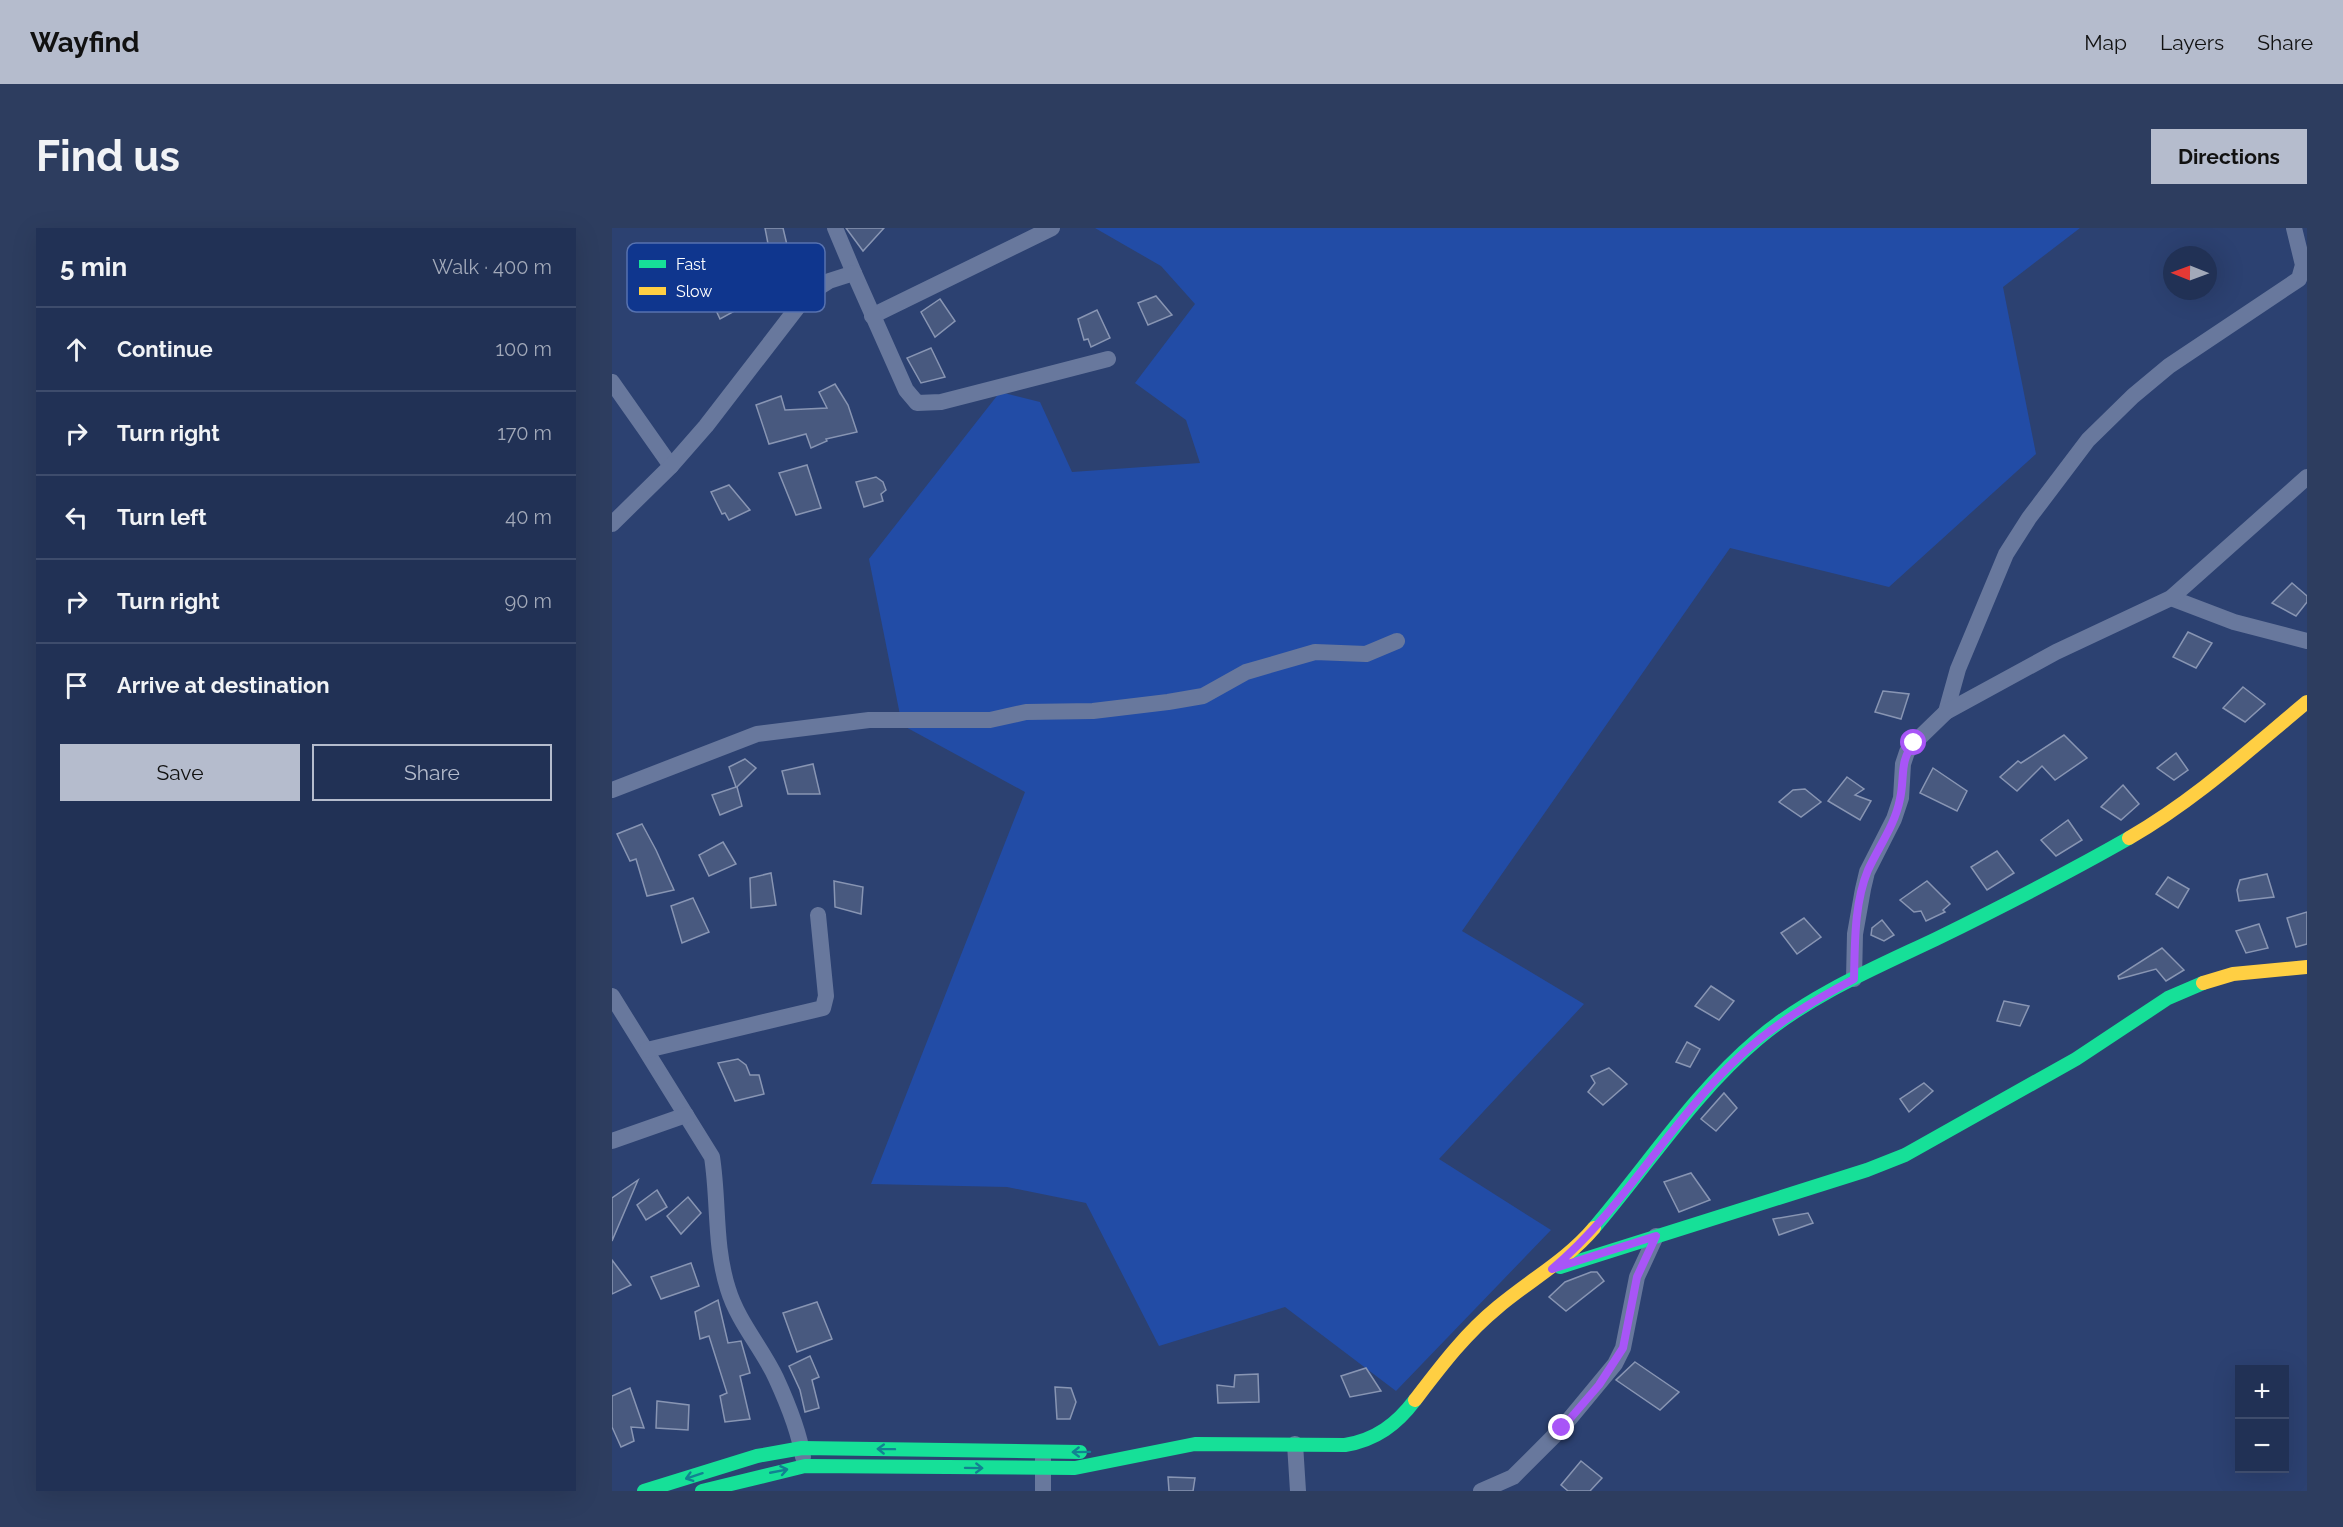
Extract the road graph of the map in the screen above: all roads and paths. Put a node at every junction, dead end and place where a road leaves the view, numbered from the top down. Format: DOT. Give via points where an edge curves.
graph roads {
  1 [pos="835,228"];
  2 [pos="1052,228"];
  3 [pos="2294,228"];
  4 [pos="854,273"];
  5 [pos="825,284"];
  6 [pos="795,312"];
  7 [pos="872,316"];
  8 [pos="1108,359"];
  9 [pos="612,382"];
  10 [pos="671,466"];
  11 [pos="2307,477"];
  12 [pos="612,524"];
  13 [pos="2171,598"];
  14 [pos="1397,641"];
  15 [pos="2307,641"];
  16 [pos="2307,702"];
  17 [pos="1946,712"];
  18 [pos="612,790"];
  19 [pos="818,915"];
  20 [pos="2307,967"];
  21 [pos="1854,979"];
  22 [pos="612,996"];
  23 [pos="647,1050"];
  24 [pos="686,1115"];
  25 [pos="612,1141"];
  26 [pos="1656,1236"];
  27 [pos="1552,1269"];
  28 [pos="1295,1444"];
  29 [pos="802,1448"];
  30 [pos="1043,1460"];
  31 [pos="805,1466"];
  32 [pos="644,1491"];
  33 [pos="702,1491"];
  34 [pos="1043,1491"];
  35 [pos="1298,1491"];
  36 [pos="1481,1491"];
  1 -- 4 [label="street"];
  2 -- 7 [label="street"];
  3 -- 17 [label="street" via="2303,266 2299,279 2189,352 2133,396 2088,440 2029,518 1999,570 1958,669"];
  4 -- 5 [label="street"];
  4 -- 7 [label="street"];
  6 -- 10 [label="street"];
  7 -- 8 [label="street" via="906,390 914,401 925,404"];
  9 -- 10 [label="street"];
  10 -- 12 [label="street"];
  11 -- 13 [label="street"];
  13 -- 15 [label="street" via="2234,622"];
  13 -- 17 [label="street" via="2056,652"];
  14 -- 18 [label="street" via="1366,654 1315,652 1246,672 1203,696 1168,702 1093,711 1026,712 990,720 869,720 757,734"];
  16 -- 21 [label="street" via="2211,783 2148,828 1997,909"];
  17 -- 21 [label="street" via="1914,743 1905,758 1901,798 1863,889"];
  19 -- 23 [label="street" via="826,996 823,1008"];
  20 -- 26 [label="street" via="2233,974 2196,985 2168,998 2076,1059 1905,1155 1827,1184"];
  21 -- 27 [label="street" via="1781,1023 1739,1056 1589,1234"];
  22 -- 23 [label="street"];
  23 -- 24 [label="street"];
  24 -- 25 [label="street"];
  24 -- 29 [label="street" via="712,1157 717,1188 716,1237 728,1290 776,1378"];
  26 -- 27 [label="street"];
  26 -- 36 [label="street" via="1637,1277 1626,1340 1615,1364 1562,1428 1513,1477"];
  27 -- 28 [label="street" via="1487,1316 1394,1423 1374,1437 1336,1446"];
  28 -- 30 [label="street" via="1195,1443 1139,1454"];
  28 -- 35 [label="street"];
  30 -- 29 [label="street, one-way"];
  29 -- 31 [label="street"];
  29 -- 32 [label="street, one-way" via="757,1456"];
  31 -- 30 [label="street, one-way"];
  30 -- 34 [label="street"];
  33 -- 31 [label="street, one-way"];
}
